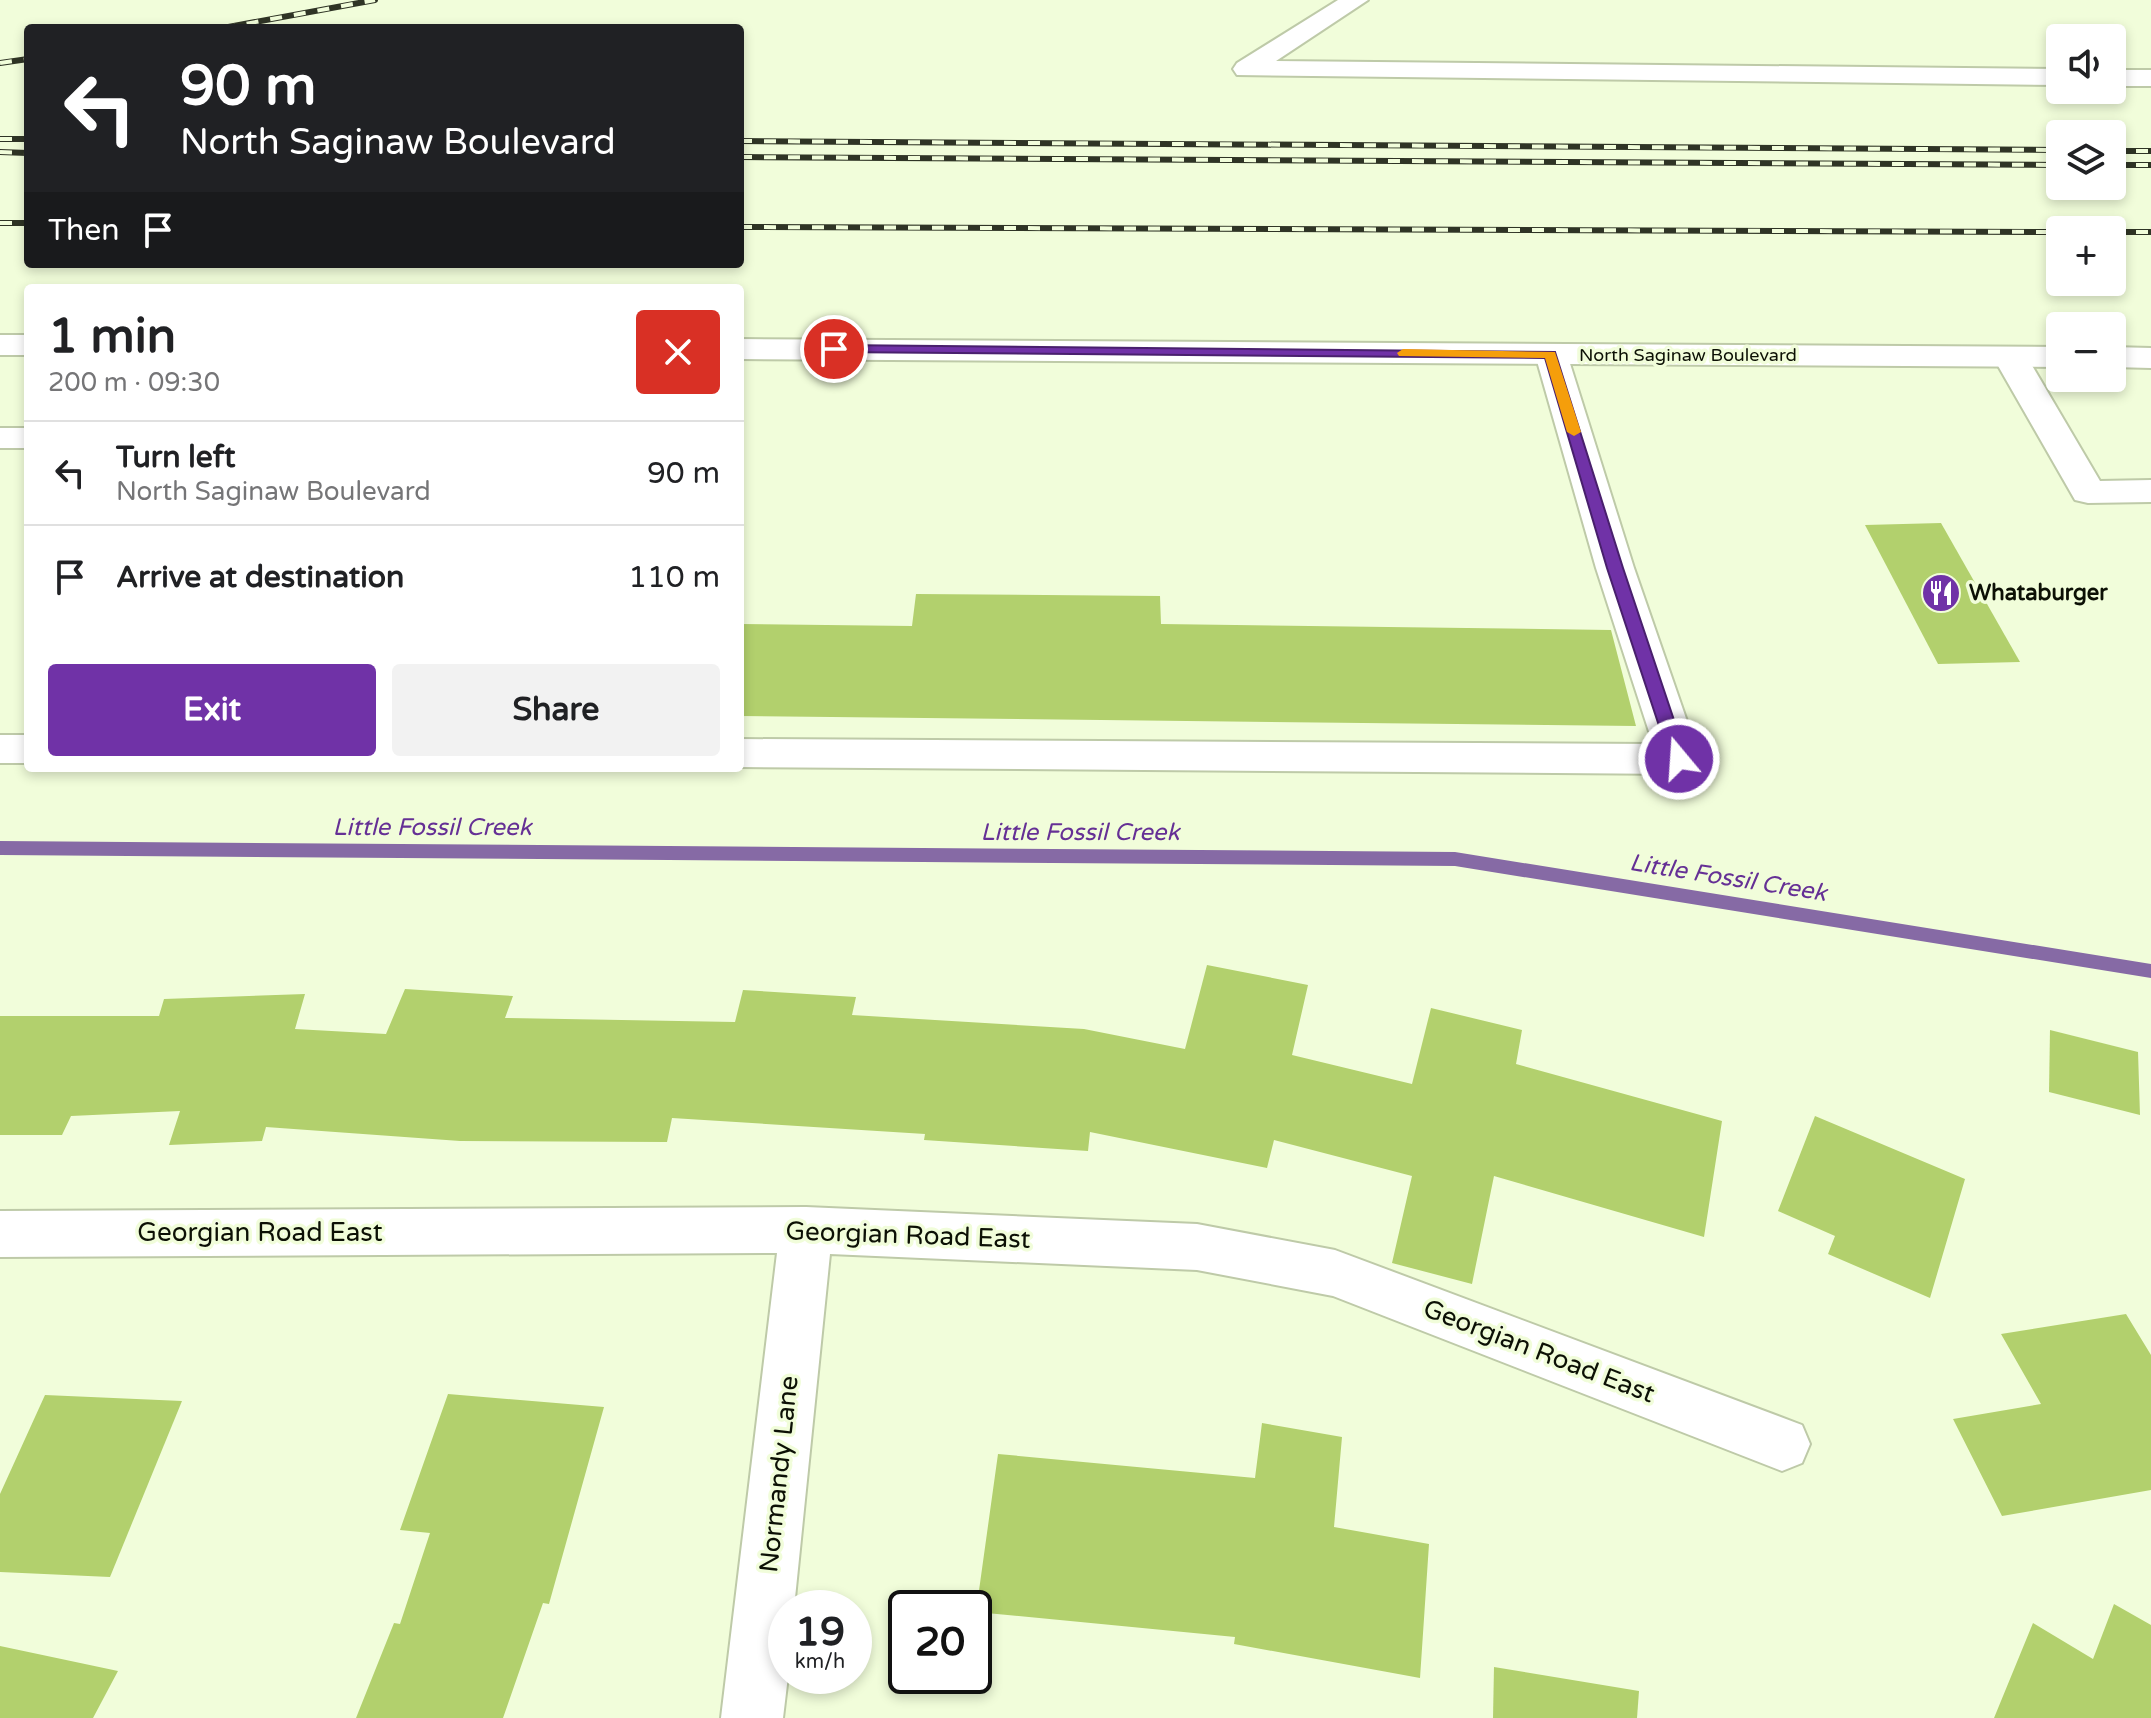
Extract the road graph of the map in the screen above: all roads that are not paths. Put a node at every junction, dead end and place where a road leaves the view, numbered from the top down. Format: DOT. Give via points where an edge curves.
graph roads {
  1 [pos="1355,0"];
  2 [pos="2046,77"];
  3 [pos="2126,78"];
  4 [pos="2151,78"];
  5 [pos="0,345"];
  6 [pos="24,345"];
  7 [pos="744,349"];
  8 [pos="1551,354"];
  9 [pos="2010,357"];
  10 [pos="2046,357"];
  11 [pos="2126,357"];
  12 [pos="2151,358"];
  13 [pos="0,438"];
  14 [pos="24,438"];
  15 [pos="2151,491"];
  16 [pos="0,749"];
  17 [pos="24,749"];
  18 [pos="744,753"];
  19 [pos="806,1230"];
  20 [pos="0,1234"];
  21 [pos="1782,1444"];
  22 [pos="752,1718"];
  1 -- 2 [label="street" via="1246,69"];
  3 -- 4 [label="street"];
  5 -- 6 [label="street"];
  7 -- 8 [label="street, North Saginaw Boulevard"];
  8 -- 9 [label="street, North Saginaw Boulevard"];
  8 -- 18 [label="street" via="1679,759"];
  9 -- 10 [label="street, North Saginaw Boulevard"];
  9 -- 15 [label="street" via="2088,492"];
  11 -- 12 [label="street"];
  13 -- 14 [label="street"];
  16 -- 17 [label="street"];
  19 -- 20 [label="street, Georgian Road East"];
  19 -- 21 [label="street, Georgian Road East" via="1197,1247 1335,1273"];
  19 -- 22 [label="street, Normandy Lane"];
}
